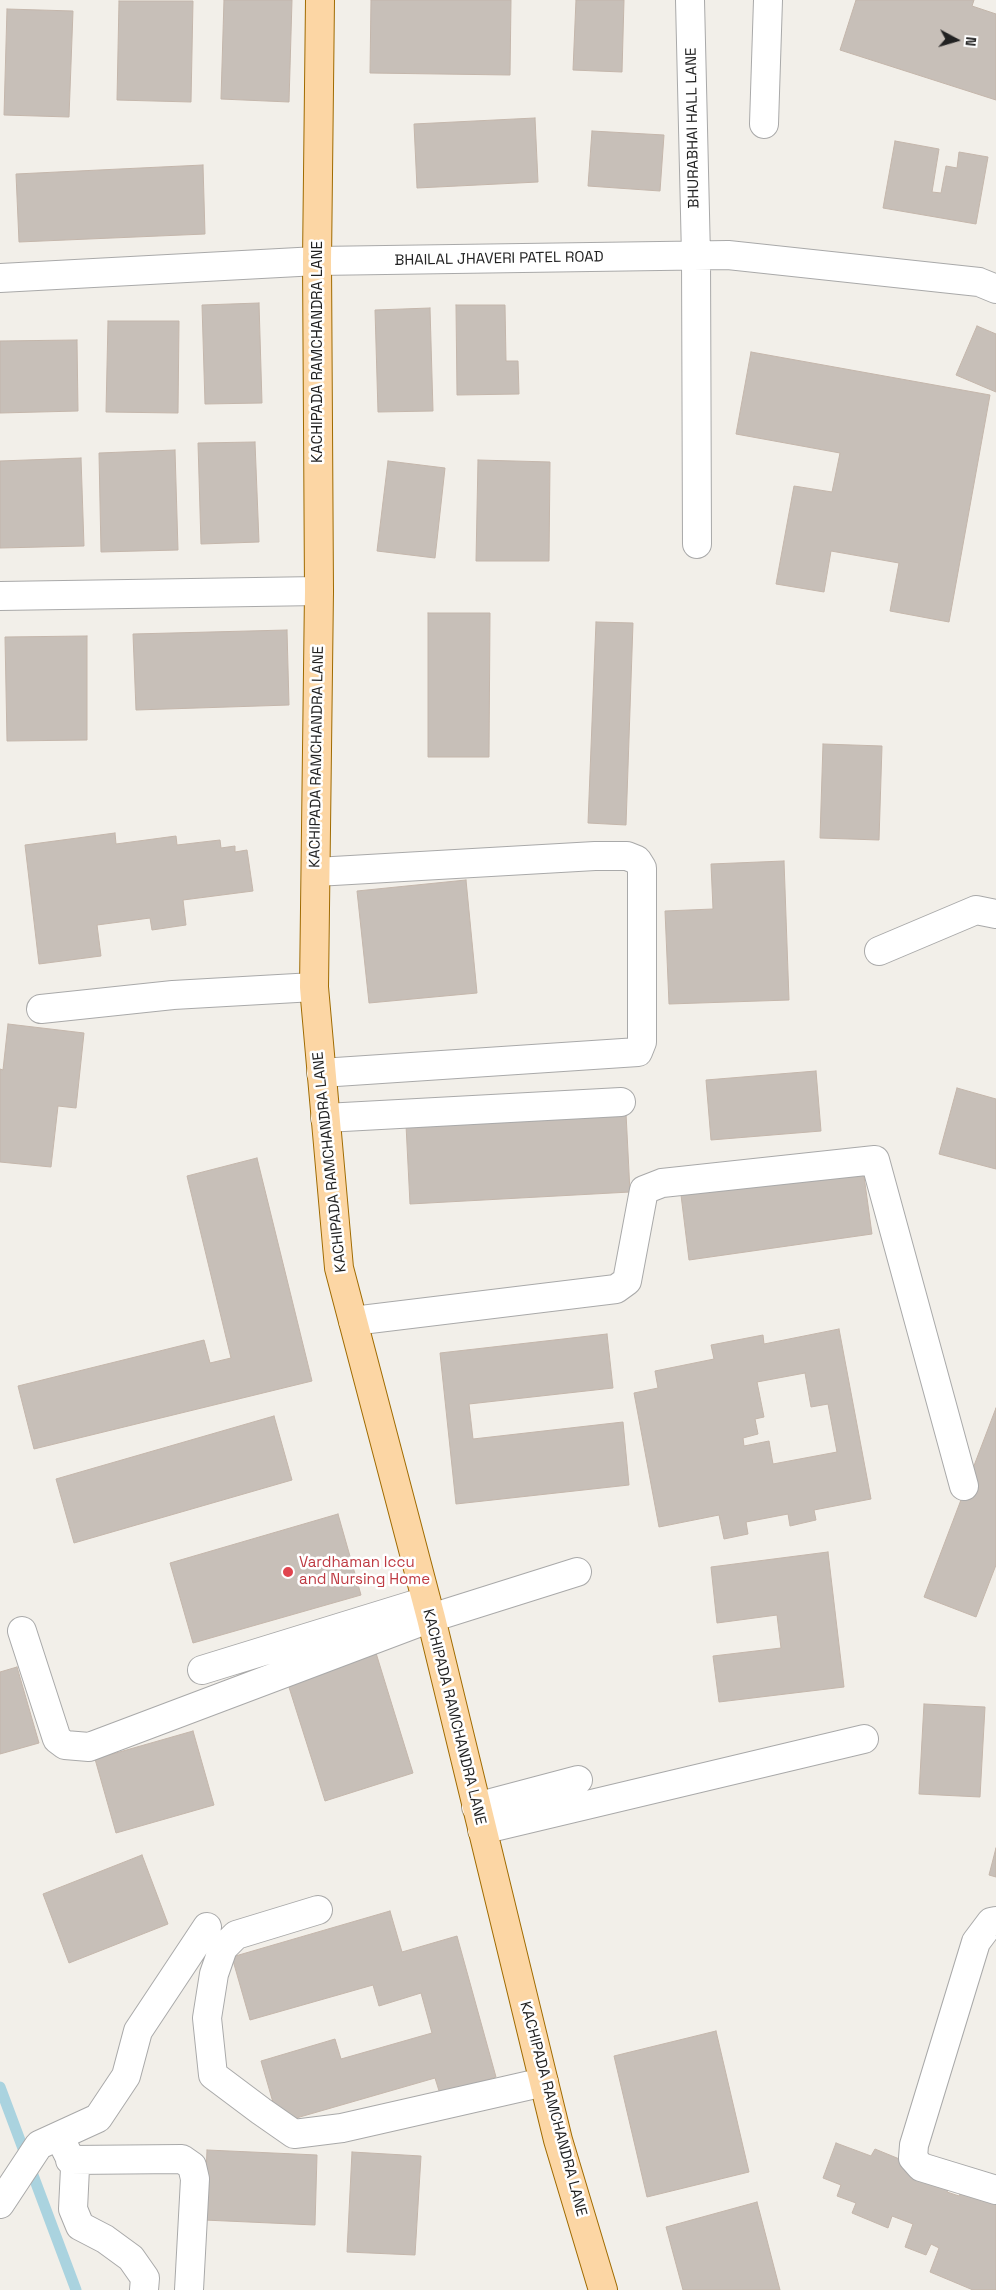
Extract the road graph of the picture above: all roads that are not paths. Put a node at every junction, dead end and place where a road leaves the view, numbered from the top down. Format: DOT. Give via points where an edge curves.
graph roads {
  1 [pos="320,0"];
  2 [pos="690,0"];
  3 [pos="768,0"];
  4 [pos="764,124"];
  5 [pos="696,256"];
  6 [pos="317,261"];
  7 [pos="0,278"];
  8 [pos="996,290"];
  9 [pos="697,544"];
  10 [pos="319,591"];
  11 [pos="0,596"];
  12 [pos="316,872"];
  13 [pos="996,914"];
  14 [pos="879,951"];
  15 [pos="314,987"];
  16 [pos="41,1009"];
  17 [pos="321,1073"];
  18 [pos="621,1102"];
  19 [pos="325,1118"];
  20 [pos="353,1321"];
  21 [pos="964,1486"];
  22 [pos="578,1572"];
  23 [pos="428,1610"];
  24 [pos="22,1632"];
  25 [pos="202,1670"];
  26 [pos="864,1739"];
  27 [pos="578,1780"];
  28 [pos="479,1818"];
  29 [pos="318,1910"];
  30 [pos="996,1921"];
  31 [pos="207,1927"];
  32 [pos="544,2082"];
  33 [pos="57,2147"];
  34 [pos="996,2190"];
  35 [pos="0,2204"];
  36 [pos="144,2290"];
  37 [pos="189,2290"];
  38 [pos="603,2290"];
  1 -- 6 [label="main road, KACHIPADA RAMCHANDRA LANE"];
  2 -- 5 [label="street, BHURABHAI HALL LANE"];
  3 -- 4 [label="street"];
  5 -- 6 [label="street, BHAILAL JHAVERI PATEL ROAD"];
  5 -- 8 [label="street, BHAILAL JHAVERI PATEL ROAD" via="728,255 979,282"];
  5 -- 9 [label="street, BHURABHAI HALL LANE"];
  6 -- 7 [label="street, BHAILAL JHAVERI PATEL ROAD"];
  6 -- 10 [label="main road, KACHIPADA RAMCHANDRA LANE"];
  10 -- 11 [label="street"];
  10 -- 12 [label="main road, KACHIPADA RAMCHANDRA LANE"];
  12 -- 15 [label="main road, KACHIPADA RAMCHANDRA LANE"];
  12 -- 17 [label="street" via="595,856 627,856 637,860 642,868 642,1042 638,1052"];
  13 -- 14 [label="street" via="976,910"];
  15 -- 16 [label="street" via="172,995"];
  15 -- 17 [label="main road, KACHIPADA RAMCHANDRA LANE"];
  17 -- 19 [label="main road, KACHIPADA RAMCHANDRA LANE"];
  18 -- 19 [label="street"];
  19 -- 20 [label="main road, KACHIPADA RAMCHANDRA LANE" via="339,1268"];
  20 -- 21 [label="street" via="616,1289 627,1281 644,1190 662,1183 875,1160"];
  20 -- 23 [label="main road, KACHIPADA RAMCHANDRA LANE"];
  22 -- 23 [label="street"];
  23 -- 24 [label="street" via="90,1747 65,1745 57,1739"];
  23 -- 25 [label="street"];
  23 -- 28 [label="main road, KACHIPADA RAMCHANDRA LANE"];
  26 -- 28 [label="street"];
  27 -- 28 [label="street"];
  28 -- 32 [label="main road, KACHIPADA RAMCHANDRA LANE"];
  29 -- 32 [label="street" via="236,1935 223,1948 214,1974 207,2018 213,2075 294,2134 342,2128"];
  30 -- 34 [label="street" via="991,1922 976,1942 914,2145 913,2158 920,2166"];
  31 -- 33 [label="street" via="138,2032 126,2076 98,2118"];
  32 -- 38 [label="main road, KACHIPADA RAMCHANDRA LANE"];
  33 -- 35 [label="street" via="16,2179"];
  33 -- 36 [label="street" via="75,2168 73,2208 80,2226 131,2258 145,2278"];
  33 -- 37 [label="street" via="182,2158 192,2166 195,2178"];
}
